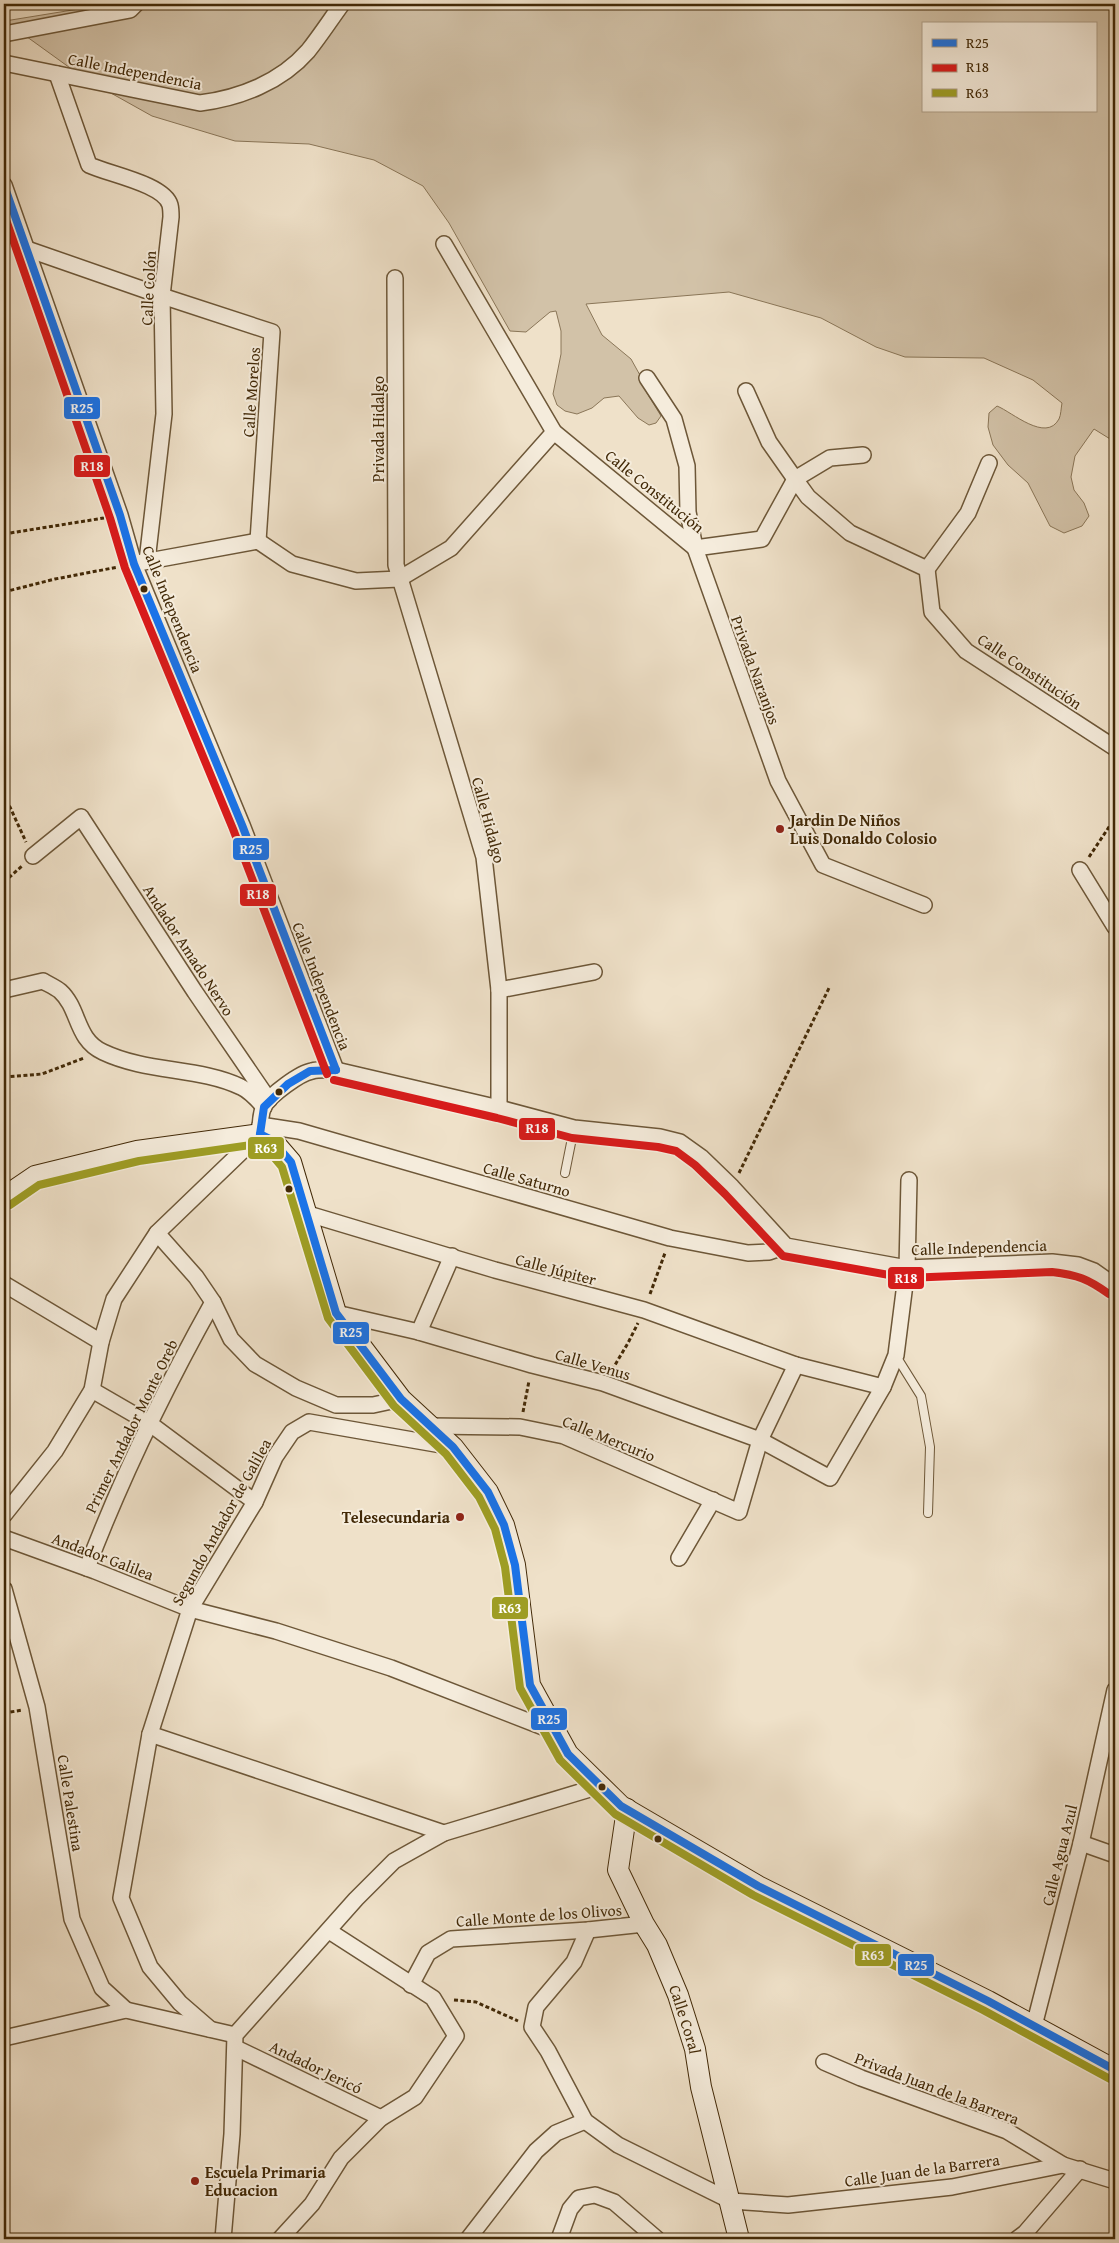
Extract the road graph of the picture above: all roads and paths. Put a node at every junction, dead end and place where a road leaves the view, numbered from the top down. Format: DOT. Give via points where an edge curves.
graph roads {
  1 [pos="136,4"];
  2 [pos="342,4"];
  3 [pos="4,34"];
  4 [pos="4,63"];
  5 [pos="57,74"];
  6 [pos="4,185"];
  7 [pos="444,244"];
  8 [pos="27,249"];
  9 [pos="395,278"];
  10 [pos="162,296"];
  11 [pos="647,378"];
  12 [pos="746,391"];
  13 [pos="554,432"];
  14 [pos="863,455"];
  15 [pos="989,463"];
  16 [pos="795,479"];
  17 [pos="120,516"];
  18 [pos="4,534"];
  19 [pos="258,541"];
  20 [pos="694,548"];
  21 [pos="140,562"];
  22 [pos="927,568"];
  23 [pos="400,579"];
  24 [pos="4,592"];
  25 [pos="1115,748"];
  26 [pos="4,794"];
  27 [pos="1115,818"];
  28 [pos="33,856"];
  29 [pos="1080,870"];
  30 [pos="4,882"];
  31 [pos="924,905"];
  32 [pos="1115,927"];
  33 [pos="594,972"];
  34 [pos="830,986"];
  35 [pos="4,990"];
  36 [pos="499,990"];
  37 [pos="101,1051"];
  38 [pos="336,1070"];
  39 [pos="4,1076"];
  40 [pos="267,1103"];
  41 [pos="499,1108"];
  42 [pos="574,1128"];
  43 [pos="260,1129"];
  44 [pos="565,1173"];
  45 [pos="909,1180"];
  46 [pos="732,1187"];
  47 [pos="4,1198"];
  48 [pos="305,1213"];
  49 [pos="157,1233"];
  50 [pos="670,1238"];
  51 [pos="786,1246"];
  52 [pos="452,1256"];
  53 [pos="907,1268"];
  54 [pos="4,1284"];
  55 [pos="1115,1285"];
  56 [pos="213,1302"];
  57 [pos="644,1310"];
  58 [pos="336,1313"];
  59 [pos="419,1332"];
  60 [pos="101,1342"];
  61 [pos="896,1355"];
  62 [pos="796,1365"];
  63 [pos="532,1366"];
  64 [pos="603,1383"];
  65 [pos="883,1387"];
  66 [pos="92,1390"];
  67 [pos="401,1399"];
  68 [pos="149,1423"];
  69 [pos="430,1426"];
  70 [pos="520,1427"];
  71 [pos="760,1440"];
  72 [pos="453,1447"];
  73 [pos="713,1500"];
  74 [pos="255,1502"];
  75 [pos="928,1513"];
  76 [pos="4,1515"];
  77 [pos="4,1538"];
  78 [pos="679,1558"];
  79 [pos="87,1568"];
  80 [pos="4,1589"];
  81 [pos="190,1609"];
  82 [pos="1114,1698"];
  83 [pos="556,1732"];
  84 [pos="150,1734"];
  85 [pos="600,1786"];
  86 [pos="627,1810"];
  87 [pos="444,1833"];
  88 [pos="1081,1843"];
  89 [pos="1115,1855"];
  90 [pos="644,1924"];
  91 [pos="588,1930"];
  92 [pos="329,1931"];
  93 [pos="411,1985"];
  94 [pos="433,1998"];
  95 [pos="126,2010"];
  96 [pos="1034,2026"];
  97 [pos="532,2027"];
  98 [pos="210,2029"];
  99 [pos="4,2038"];
  100 [pos="235,2042"];
  101 [pos="824,2062"];
  102 [pos="1115,2070"];
  103 [pos="381,2118"];
  104 [pos="585,2121"];
  105 [pos="1063,2165"];
  106 [pos="1080,2169"];
  107 [pos="1115,2181"];
  108 [pos="730,2201"];
  109 [pos="223,2239"];
  110 [pos="280,2239"];
  111 [pos="468,2239"];
  112 [pos="559,2239"];
  113 [pos="657,2239"];
  114 [pos="739,2239"];
  115 [pos="1017,2239"];
  1 -- 3 [label="street" via="130,10"];
  2 -- 5 [label="street, Calle Independencia" via="307,52 275,78 220,100 200,103"];
  4 -- 5 [label="street, Calle Independencia"];
  5 -- 10 [label="street, Calle Colón" via="89,165 148,186 170,204"];
  6 -- 8 [label="street, Calle Independencia"];
  7 -- 13 [label="street"];
  8 -- 10 [label="street"];
  8 -- 17 [label="street, Calle Independencia"];
  9 -- 23 [label="street, Privada Hidalgo" via="396,565"];
  10 -- 19 [label="street, Calle Morelos" via="272,332"];
  10 -- 21 [label="street, Calle Colón" via="164,414"];
  11 -- 20 [label="street, Privada Naranjos" via="674,419 687,466 688,512"];
  12 -- 16 [label="street" via="769,442"];
  13 -- 20 [label="street, Calle Constitución"];
  13 -- 23 [label="street" via="451,548"];
  14 -- 16 [label="street" via="830,458"];
  15 -- 22 [label="street" via="968,513"];
  16 -- 20 [label="street, Calle Constitución" via="762,539"];
  16 -- 22 [label="street" via="808,497 850,533"];
  17 -- 18 [label="path"];
  17 -- 21 [label="street, Calle Independencia"];
  19 -- 21 [label="street"];
  19 -- 23 [label="street" via="292,564 356,581"];
  20 -- 31 [label="street, Privada Naranjos" via="778,781 824,865"];
  21 -- 24 [label="path"];
  21 -- 38 [label="street, Calle Independencia"];
  22 -- 25 [label="street, Calle Constitución" via="932,612 966,651"];
  23 -- 36 [label="street, Calle Hidalgo" via="484,857"];
  26 -- 28 [label="path"];
  27 -- 29 [label="path"];
  28 -- 30 [label="path"];
  28 -- 40 [label="street, Andador Amado Nervo" via="81,817"];
  29 -- 32 [label="street"];
  33 -- 36 [label="street"];
  34 -- 46 [label="path"];
  35 -- 37 [label="street" via="43,982 60,991 73,1009 81,1033"];
  36 -- 41 [label="street, Calle Hidalgo"];
  37 -- 39 [label="path" via="42,1074"];
  37 -- 40 [label="street" via="137,1065 213,1078 241,1087"];
  38 -- 40 [label="street" via="310,1071 288,1084"];
  38 -- 41 [label="street, Calle Independencia"];
  40 -- 43 [label="street"];
  41 -- 42 [label="street, Calle Independencia"];
  42 -- 44 [label="lane"];
  42 -- 46 [label="street, Calle Independencia" via="680,1142"];
  43 -- 47 [label="street" via="137,1151 35,1176"];
  43 -- 48 [label="street" via="291,1162"];
  43 -- 49 [label="street"];
  43 -- 50 [label="street, Calle Saturno" via="299,1131"];
  45 -- 53 [label="street"];
  46 -- 51 [label="street, Calle Independencia"];
  48 -- 52 [label="street, Calle Júpiter"];
  48 -- 58 [label="street"];
  49 -- 56 [label="street" via="196,1277"];
  49 -- 60 [label="street" via="114,1299"];
  50 -- 51 [label="street, Calle Saturno" via="748,1253 769,1252"];
  50 -- 57 [label="path"];
  51 -- 53 [label="street, Calle Independencia"];
  52 -- 57 [label="street, Calle Júpiter"];
  52 -- 59 [label="street"];
  53 -- 55 [label="street, Calle Independencia" via="1052,1262 1078,1265"];
  53 -- 61 [label="street"];
  54 -- 60 [label="street"];
  56 -- 67 [label="street" via="231,1339 256,1364 296,1388 336,1404 373,1405"];
  56 -- 68 [label="street, Primer Andador Monte Oreb"];
  57 -- 62 [label="street, Calle Júpiter"];
  57 -- 64 [label="path" via="628,1344"];
  58 -- 59 [label="street, Calle Venus"];
  58 -- 67 [label="street"];
  59 -- 63 [label="street, Calle Venus"];
  60 -- 66 [label="street"];
  61 -- 65 [label="street"];
  61 -- 75 [label="lane" via="921,1396 930,1447"];
  62 -- 65 [label="street, Calle Júpiter"];
  62 -- 71 [label="street"];
  63 -- 64 [label="street, Calle Venus"];
  63 -- 70 [label="path"];
  64 -- 71 [label="street, Calle Venus"];
  65 -- 71 [label="street, Calle Venus" via="830,1478"];
  66 -- 68 [label="street"];
  66 -- 76 [label="street" via="55,1451"];
  67 -- 69 [label="street"];
  68 -- 74 [label="street"];
  68 -- 79 [label="street, Primer Andador Monte Oreb" via="112,1502"];
  69 -- 70 [label="street, Calle Mercurio"];
  69 -- 72 [label="street"];
  70 -- 73 [label="street, Calle Mercurio" via="564,1436"];
  71 -- 73 [label="street, Calle Mercurio" via="739,1512"];
  72 -- 74 [label="street, Segundo Andador de Galilea" via="309,1422 292,1432 275,1457"];
  72 -- 83 [label="street" via="488,1492 504,1525 515,1565 530,1685"];
  73 -- 78 [label="street"];
  74 -- 81 [label="street, Segundo Andador de Galilea"];
  77 -- 79 [label="street, Andador Galilea"];
  79 -- 81 [label="street, Andador Galilea"];
  80 -- 95 [label="street, Calle Palestina" via="37,1707 72,1919 102,1988"];
  81 -- 83 [label="street, Andador Galilea" via="276,1631 382,1665"];
  81 -- 84 [label="street, Segundo Andador de Galilea"];
  82 -- 88 [label="street, Calle Agua Azul"];
  83 -- 85 [label="street" via="568,1754"];
  84 -- 87 [label="street"];
  84 -- 98 [label="street, Segundo Andador de Galilea" via="121,1898 150,1967 180,2003"];
  85 -- 86 [label="street"];
  85 -- 87 [label="street"];
  86 -- 90 [label="street, Calle Coral" via="618,1870"];
  86 -- 96 [label="street" via="758,1886"];
  87 -- 92 [label="street" via="394,1861"];
  88 -- 89 [label="street"];
  88 -- 96 [label="street, Calle Agua Azul"];
  90 -- 91 [label="street, Calle Monte de los Olivos"];
  90 -- 108 [label="street, Calle Coral" via="657,1945 678,1995 695,2049 701,2087"];
  91 -- 93 [label="street, Calle Monte de los Olivos" via="451,1939 428,1954"];
  91 -- 97 [label="street" via="574,1962 536,2007"];
  92 -- 93 [label="street"];
  92 -- 100 [label="street"];
  93 -- 94 [label="street"];
  94 -- 97 [label="path" via="476,2002"];
  94 -- 103 [label="street" via="456,2036 415,2097"];
  95 -- 98 [label="street"];
  95 -- 99 [label="street"];
  96 -- 102 [label="street"];
  97 -- 104 [label="street"];
  98 -- 100 [label="street, Andador Jericó"];
  100 -- 103 [label="street, Andador Jericó"];
  100 -- 109 [label="street" via="232,2134"];
  101 -- 105 [label="street, Privada Juan de la Barrera" via="1007,2131"];
  103 -- 110 [label="street" via="341,2158 312,2204"];
  104 -- 108 [label="street" via="618,2145"];
  104 -- 111 [label="street" via="556,2133 536,2151"];
  105 -- 106 [label="street, Calle Juan de la Barrera"];
  105 -- 108 [label="street, Calle Juan de la Barrera" via="952,2186 788,2205"];
  106 -- 107 [label="street, Calle Juan de la Barrera"];
  106 -- 115 [label="street"];
  108 -- 114 [label="street, Calle Coral"];
  112 -- 113 [label="street" via="570,2209 579,2198 595,2195 614,2202"];
}
